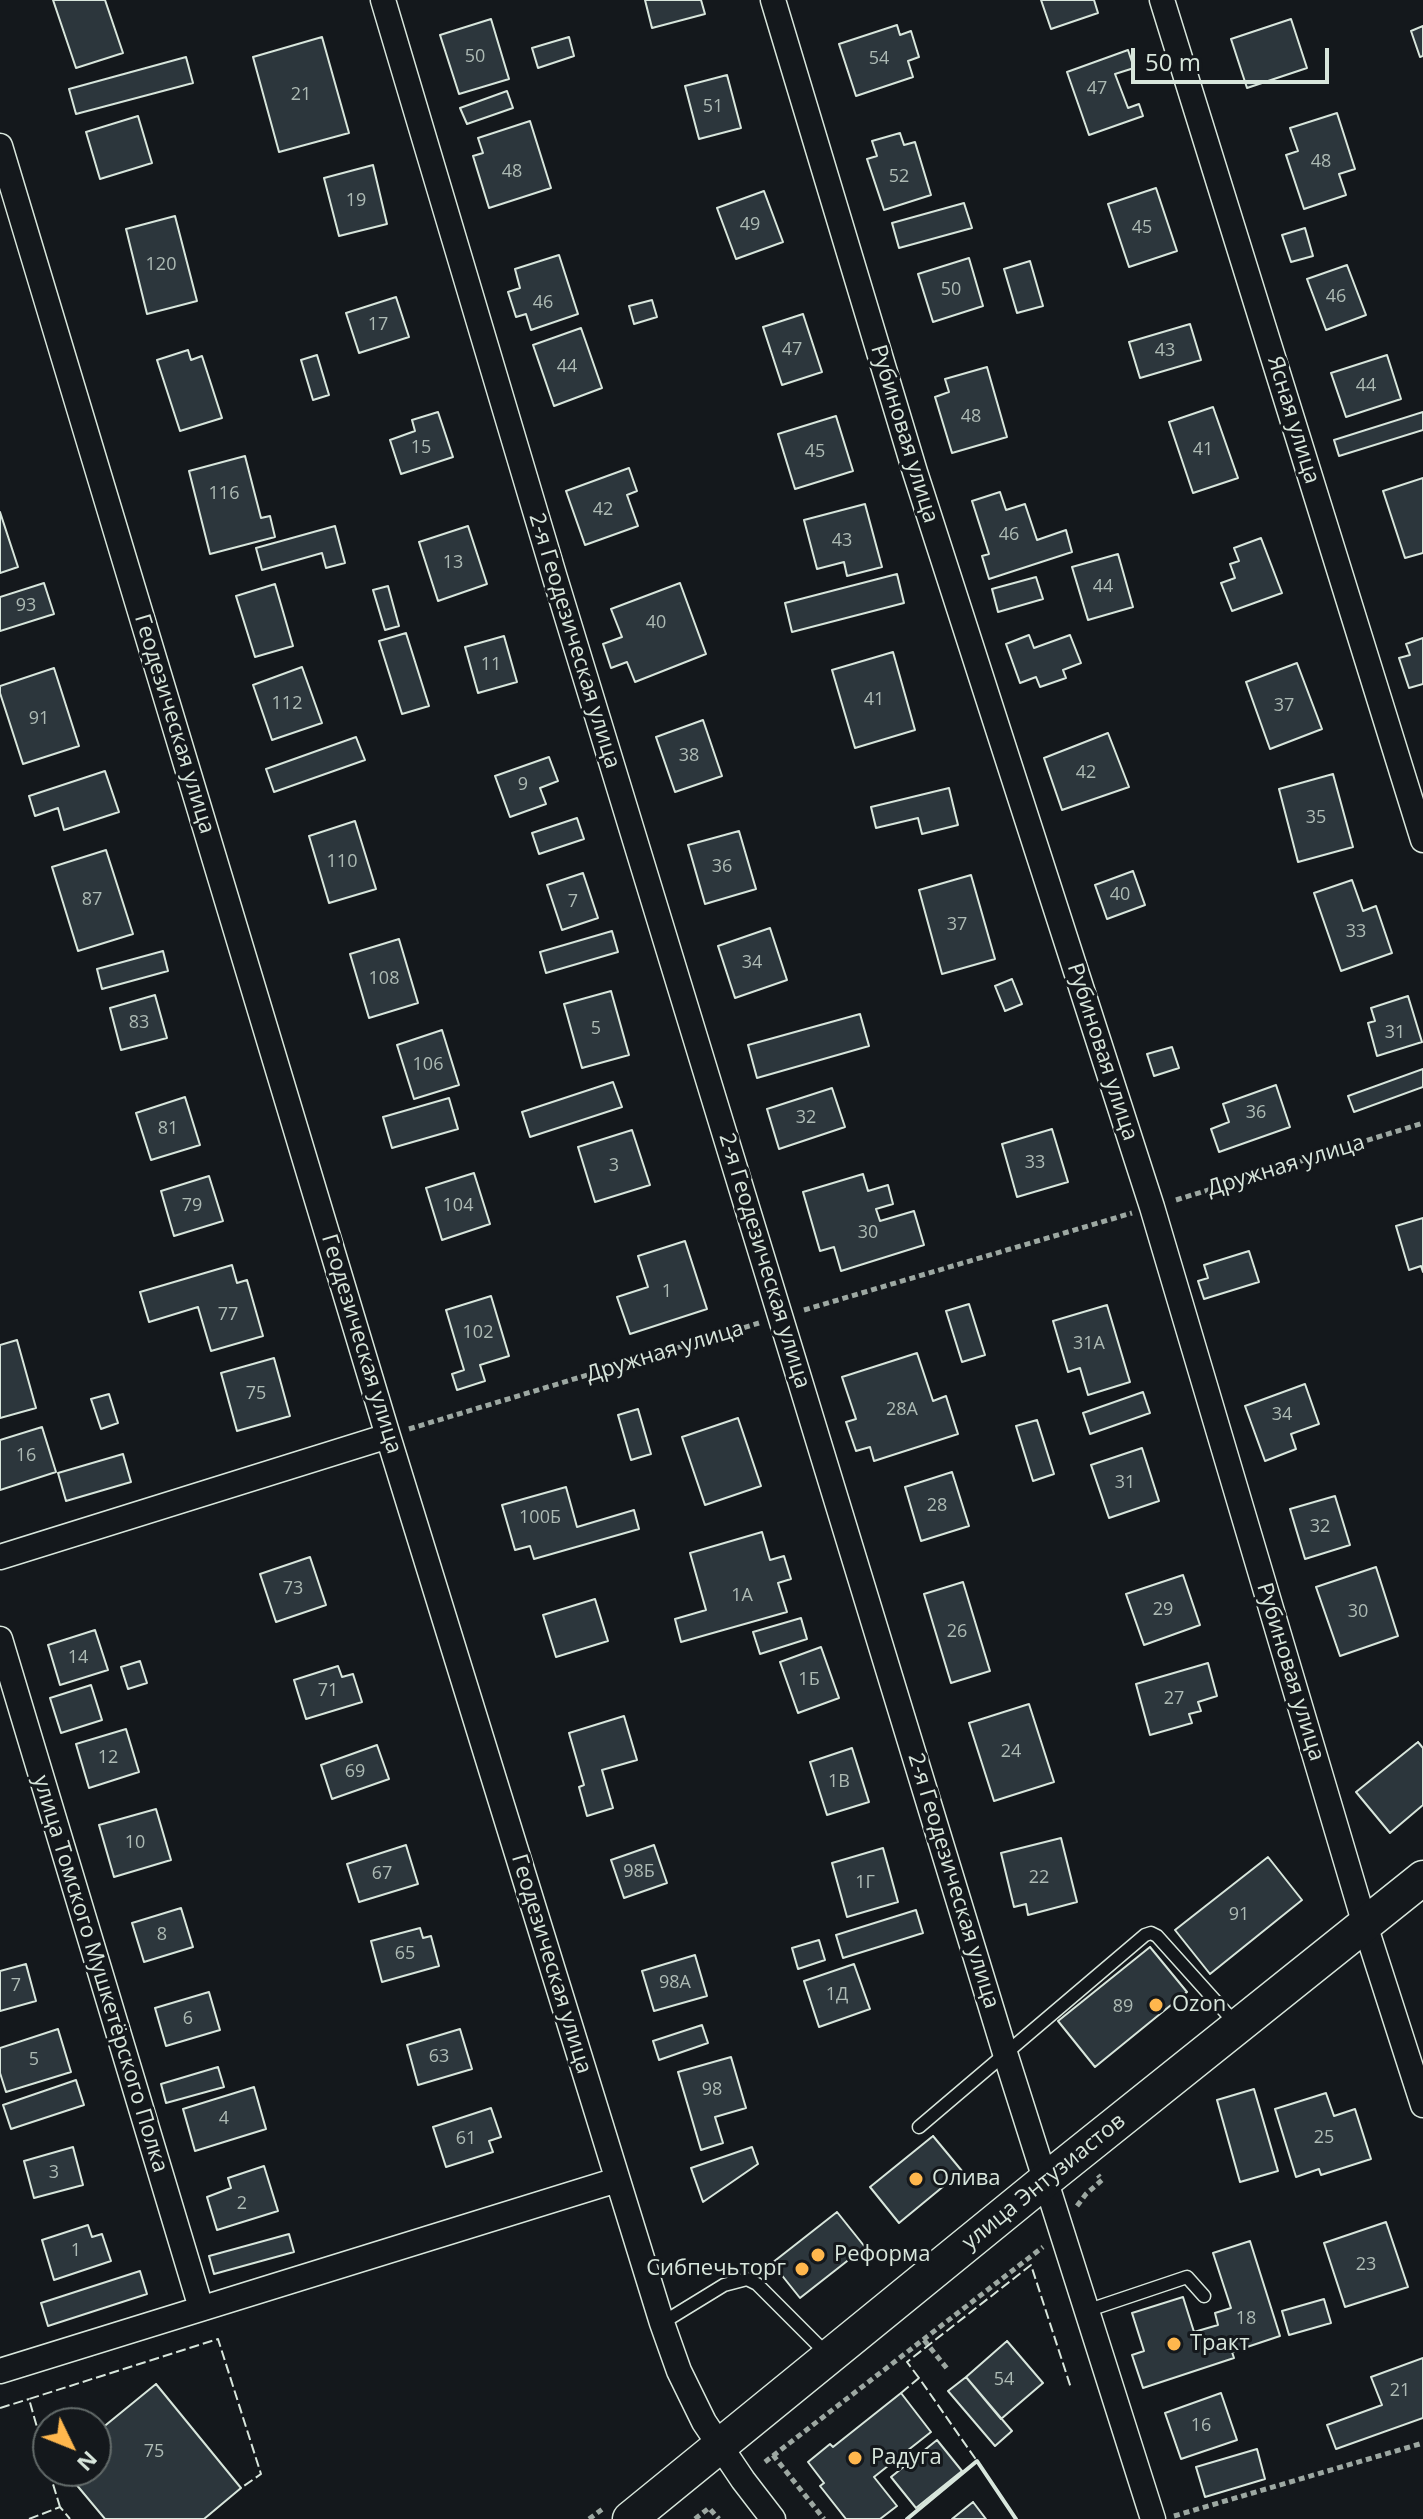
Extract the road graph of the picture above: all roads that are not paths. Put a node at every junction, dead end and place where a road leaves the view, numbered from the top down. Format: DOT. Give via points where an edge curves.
graph roads {
  1 [pos="383,0"];
  2 [pos="773,0"];
  3 [pos="1162,0"];
  4 [pos="0,146"];
  5 [pos="1423,840"];
  6 [pos="388,1436"];
  7 [pos="0,1557"];
  8 [pos="0,1639"];
  9 [pos="1423,1878"];
  10 [pos="1365,1925"];
  11 [pos="1238,2026"];
  12 [pos="1005,2053"];
  13 [pos="1423,2105"];
  14 [pos="919,2127"];
  15 [pos="1047,2179"];
  16 [pos="617,2180"];
  17 [pos="1204,2296"];
  18 [pos="201,2308"];
  19 [pos="1086,2311"];
  20 [pos="662,2323"];
  21 [pos="830,2357"];
  22 [pos="0,2371"];
  23 [pos="720,2447"];
  24 [pos="630,2519"];
  25 [pos="773,2519"];
  26 [pos="1153,2519"];
  1 -- 12 [label="street, 2-я Геодезическая улица"];
  2 -- 10 [label="street, Рубиновая улица" via="915,472 1152,1207"];
  3 -- 5 [label="street, Ясная улица"];
  4 -- 6 [label="street, Геодезическая улица"];
  6 -- 7 [label="street"];
  6 -- 16 [label="street, Геодезическая улица"];
  8 -- 18 [label="street, улица Томского Мушкетёрского Полка"];
  9 -- 10 [label="street, улица Энтузиастов"];
  10 -- 11 [label="street, улица Энтузиастов"];
  10 -- 13 [label="street, Рубиновая улица"];
  11 -- 12 [label="lane" via="1151,1933"];
  11 -- 15 [label="street, улица Энтузиастов"];
  12 -- 14 [label="lane"];
  12 -- 15 [label="street, 2-я Геодезическая улица"];
  15 -- 19 [label="street, 2-я Геодезическая улица"];
  15 -- 21 [label="street, улица Энтузиастов"];
  16 -- 18 [label="street"];
  16 -- 20 [label="street, Геодезическая улица"];
  17 -- 19 [label="lane" via="1187,2277"];
  18 -- 22 [label="street"];
  19 -- 26 [label="street, 2-я Геодезическая улица"];
  20 -- 21 [label="lane" via="724,2285 747,2279"];
  20 -- 23 [label="street, Геодезическая улица" via="692,2401"];
  21 -- 23 [label="street, улица Энтузиастов"];
  23 -- 24 [label="street, улица Энтузиастов"];
  23 -- 25 [label="street, Геодезическая улица"];
}
